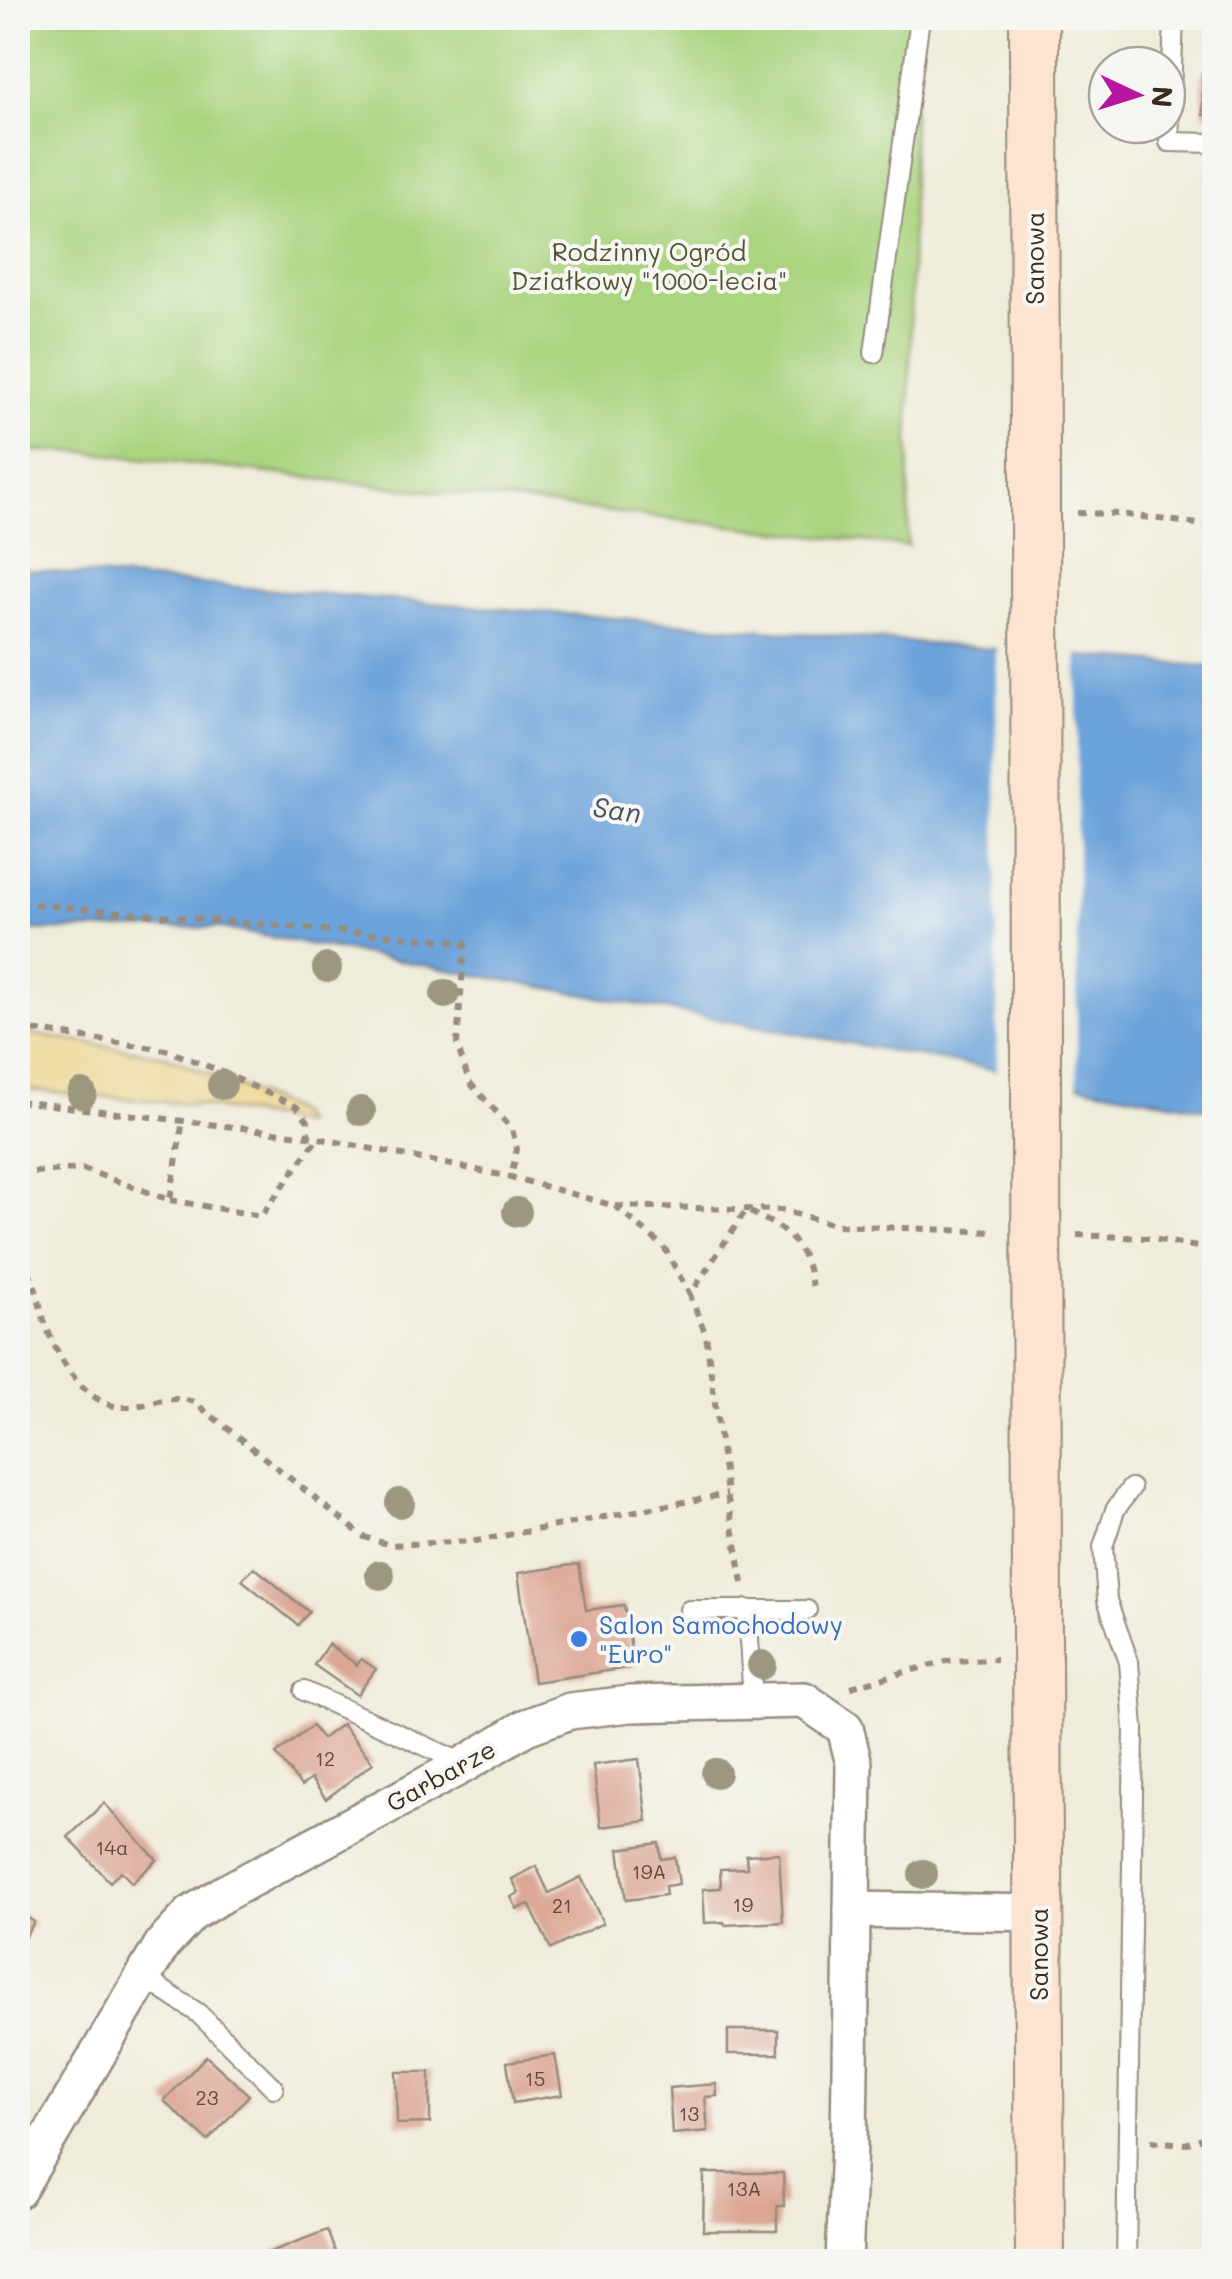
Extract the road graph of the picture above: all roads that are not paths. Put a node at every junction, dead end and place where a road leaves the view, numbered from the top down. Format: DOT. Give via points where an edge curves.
graph roads {
  1 [pos="920,18"];
  2 [pos="1034,18"];
  3 [pos="1174,18"];
  4 [pos="1214,142"];
  5 [pos="874,354"];
  6 [pos="1131,1488"];
  7 [pos="747,1609"];
  8 [pos="689,1610"];
  9 [pos="807,1610"];
  10 [pos="304,1691"];
  11 [pos="754,1701"];
  12 [pos="465,1764"];
  13 [pos="852,1910"];
  14 [pos="1038,1914"];
  15 [pos="143,1977"];
  16 [pos="274,2088"];
  17 [pos="18,2190"];
  18 [pos="844,2262"];
  19 [pos="1040,2262"];
  20 [pos="1126,2262"];
  1 -- 5 [label="lane"];
  2 -- 14 [label="main road, Sanowa, bridge" via="1050,506 1024,1653"];
  3 -- 4 [label="lane" via="1169,142"];
  6 -- 20 [label="lane" via="1103,1547 1106,1600 1128,1662 1134,1730"];
  7 -- 8 [label="lane"];
  7 -- 9 [label="lane"];
  7 -- 11 [label="lane"];
  10 -- 12 [label="lane"];
  11 -- 12 [label="street, Garbarze" via="570,1711"];
  11 -- 13 [label="street, Garbarze" via="804,1700 845,1728 854,1764"];
  12 -- 15 [label="street, Garbarze" via="192,1914"];
  13 -- 14 [label="street"];
  13 -- 18 [label="street, Garbarze"];
  14 -- 19 [label="main road, Sanowa"];
  15 -- 16 [label="lane" via="198,2013"];
  15 -- 17 [label="street, Garbarze"];
}
